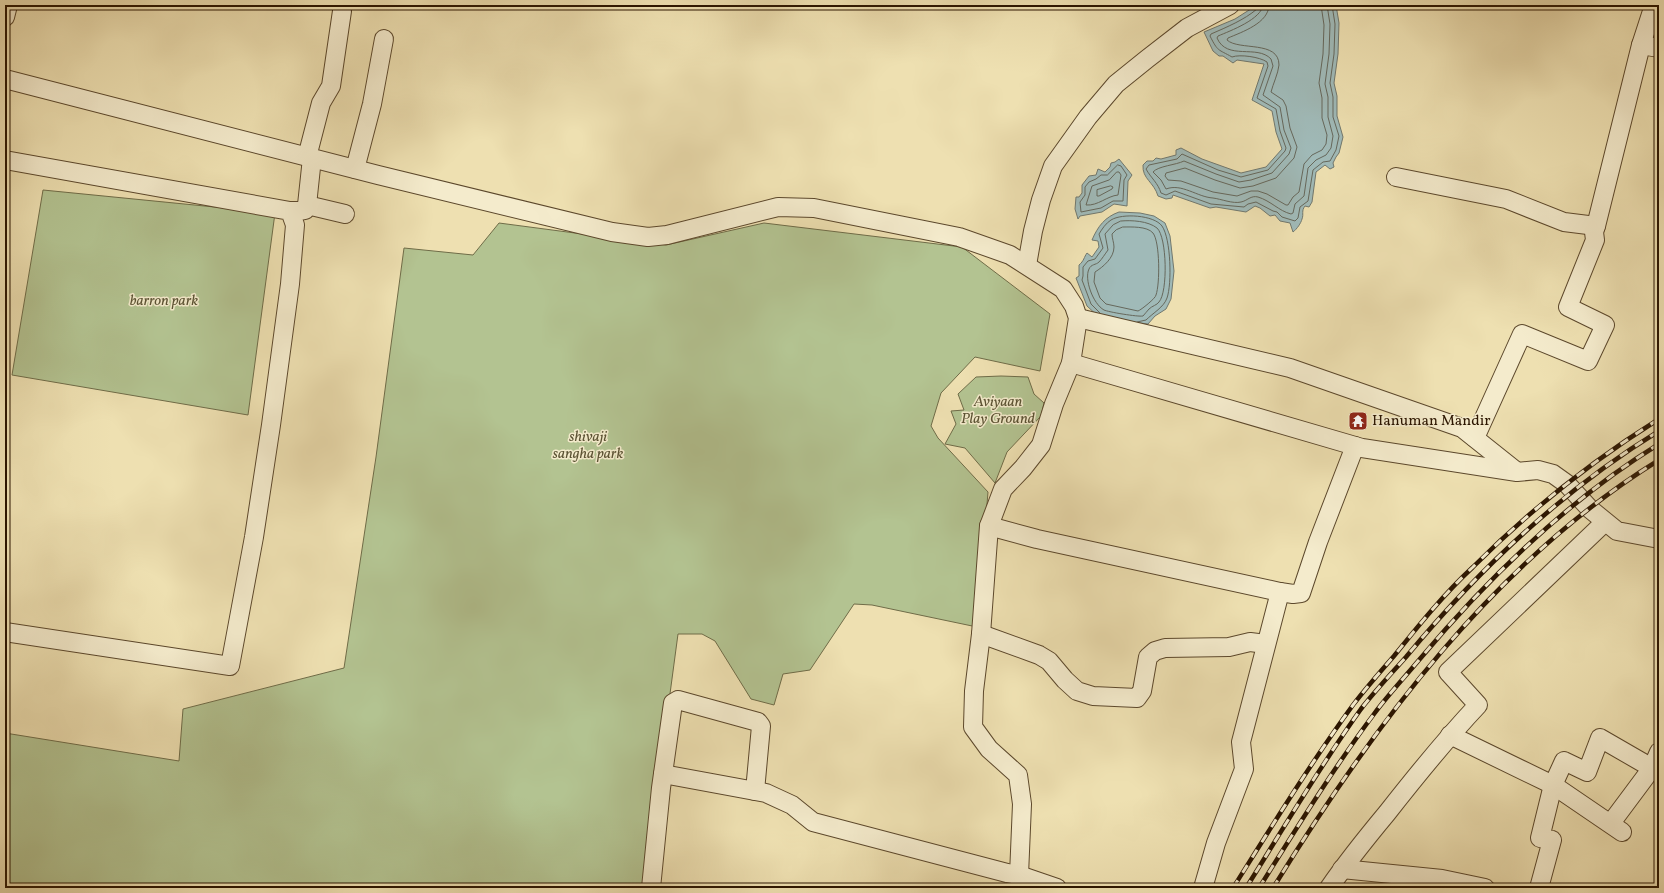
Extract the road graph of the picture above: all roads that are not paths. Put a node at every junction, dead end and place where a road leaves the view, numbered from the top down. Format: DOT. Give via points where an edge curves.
graph roads {
  1 [pos="8,5"];
  2 [pos="1230,5"];
  3 [pos="1654,5"];
  4 [pos="342,11"];
  5 [pos="5,17"];
  6 [pos="384,40"];
  7 [pos="1641,45"];
  8 [pos="1659,48"];
  9 [pos="5,79"];
  10 [pos="309,158"];
  11 [pos="5,160"];
  12 [pos="355,169"];
  13 [pos="1396,177"];
  14 [pos="307,205"];
  15 [pos="290,210"];
  16 [pos="345,214"];
  17 [pos="1596,226"];
  18 [pos="1027,265"];
  19 [pos="1078,318"];
  20 [pos="1071,363"];
  21 [pos="1475,438"];
  22 [pos="1355,446"];
  23 [pos="1517,472"];
  24 [pos="1605,522"];
  25 [pos="989,526"];
  26 [pos="1659,539"];
  27 [pos="1280,592"];
  28 [pos="5,632"];
  29 [pos="981,634"];
  30 [pos="1266,644"];
  31 [pos="1450,735"];
  32 [pos="1655,760"];
  33 [pos="663,774"];
  34 [pos="1553,784"];
  35 [pos="754,792"];
  36 [pos="1342,869"];
  37 [pos="1019,875"];
  38 [pos="651,888"];
  39 [pos="1057,888"];
  40 [pos="1203,888"];
  41 [pos="1329,888"];
  42 [pos="1483,888"];
  43 [pos="1539,888"];
  1 -- 5 [label="street"];
  2 -- 18 [label="street" via="1187,28 1147,59 1116,84 1088,117 1053,166 1035,223"];
  3 -- 7 [label="street"];
  4 -- 10 [label="street" via="331,86 321,103"];
  6 -- 12 [label="street" via="372,104"];
  7 -- 8 [label="street"];
  7 -- 17 [label="street"];
  9 -- 10 [label="street"];
  10 -- 12 [label="street"];
  10 -- 14 [label="street"];
  11 -- 15 [label="street"];
  12 -- 18 [label="street" via="612,232 648,237 667,235 778,207 814,208 960,237 1010,254"];
  13 -- 17 [label="street" via="1506,199 1564,222"];
  14 -- 15 [label="street" via="305,210"];
  14 -- 16 [label="street"];
  15 -- 28 [label="street" via="295,225 289,292 255,529 230,666"];
  17 -- 21 [label="street" via="1595,240 1568,307 1605,325 1588,360 1522,334"];
  18 -- 19 [label="street" via="1063,289"];
  19 -- 20 [label="street"];
  19 -- 21 [label="street" via="1290,368 1462,428"];
  20 -- 22 [label="street"];
  20 -- 25 [label="street" via="1041,445 1002,489"];
  21 -- 23 [label="street"];
  22 -- 23 [label="street"];
  22 -- 27 [label="street" via="1301,592"];
  23 -- 24 [label="street" via="1538,470 1553,474 1567,484"];
  24 -- 26 [label="street" via="1617,531"];
  24 -- 31 [label="street" via="1448,672 1478,705"];
  25 -- 27 [label="street" via="1037,539"];
  25 -- 29 [label="street"];
  27 -- 30 [label="street"];
  29 -- 30 [label="street" via="1039,655 1049,661 1077,691 1093,696 1126,698 1137,698 1142,691 1148,657 1155,651 1165,648 1229,646 1250,642"];
  29 -- 37 [label="street" via="974,691 973,727 989,749 1018,775 1022,804"];
  30 -- 40 [label="street" via="1241,742 1244,769 1216,843"];
  31 -- 34 [label="street"];
  31 -- 36 [label="street"];
  32 -- 34 [label="street" via="1600,738 1587,772 1564,761"];
  32 -- 34 [label="street" via="1617,827"];
  33 -- 35 [label="street"];
  33 -- 35 [label="street" via="674,703 678,700 758,722 761,726"];
  33 -- 38 [label="street"];
  34 -- 43 [label="street" via="1540,838 1552,840"];
  35 -- 37 [label="street" via="766,793 792,805 812,822"];
  36 -- 41 [label="street"];
  36 -- 42 [label="street" via="1442,879"];
  37 -- 39 [label="street"];
}
